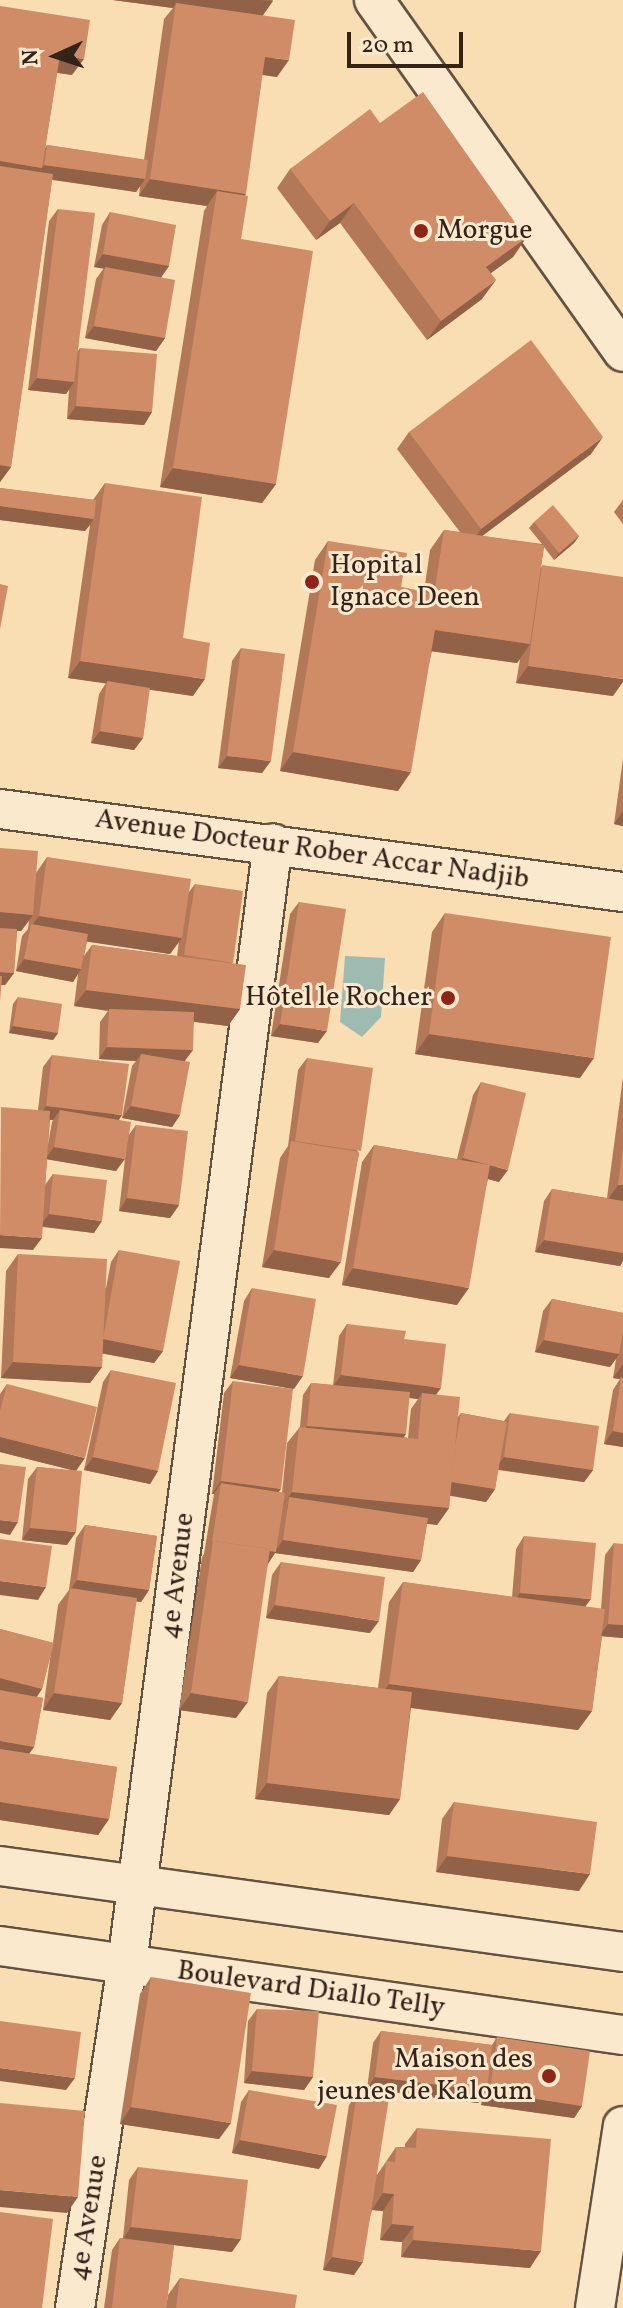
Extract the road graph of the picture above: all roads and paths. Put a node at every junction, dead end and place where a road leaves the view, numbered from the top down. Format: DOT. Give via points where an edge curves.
graph roads {
  1 [pos="374,0"];
  2 [pos="623,352"];
  3 [pos="0,809"];
  4 [pos="273,843"];
  5 [pos="623,892"];
  6 [pos="0,1866"];
  7 [pos="138,1885"];
  8 [pos="0,1946"];
  9 [pos="623,1952"];
  10 [pos="127,1964"];
  11 [pos="623,2035"];
  12 [pos="623,2126"];
  13 [pos="75,2308"];
  14 [pos="595,2308"];
  1 -- 2 [label="street"];
  3 -- 4 [label="street, Avenue Docteur Rober Accar Nadjib"];
  4 -- 5 [label="street, Avenue Docteur Rober Accar Nadjib"];
  4 -- 7 [label="street, 4e Avenue"];
  6 -- 7 [label="street"];
  7 -- 9 [label="street"];
  7 -- 10 [label="street, 4e Avenue"];
  8 -- 10 [label="street, Boulevard Diallo Telly"];
  10 -- 11 [label="street, Boulevard Diallo Telly"];
  10 -- 13 [label="street, 4e Avenue"];
  12 -- 14 [label="street"];
}
